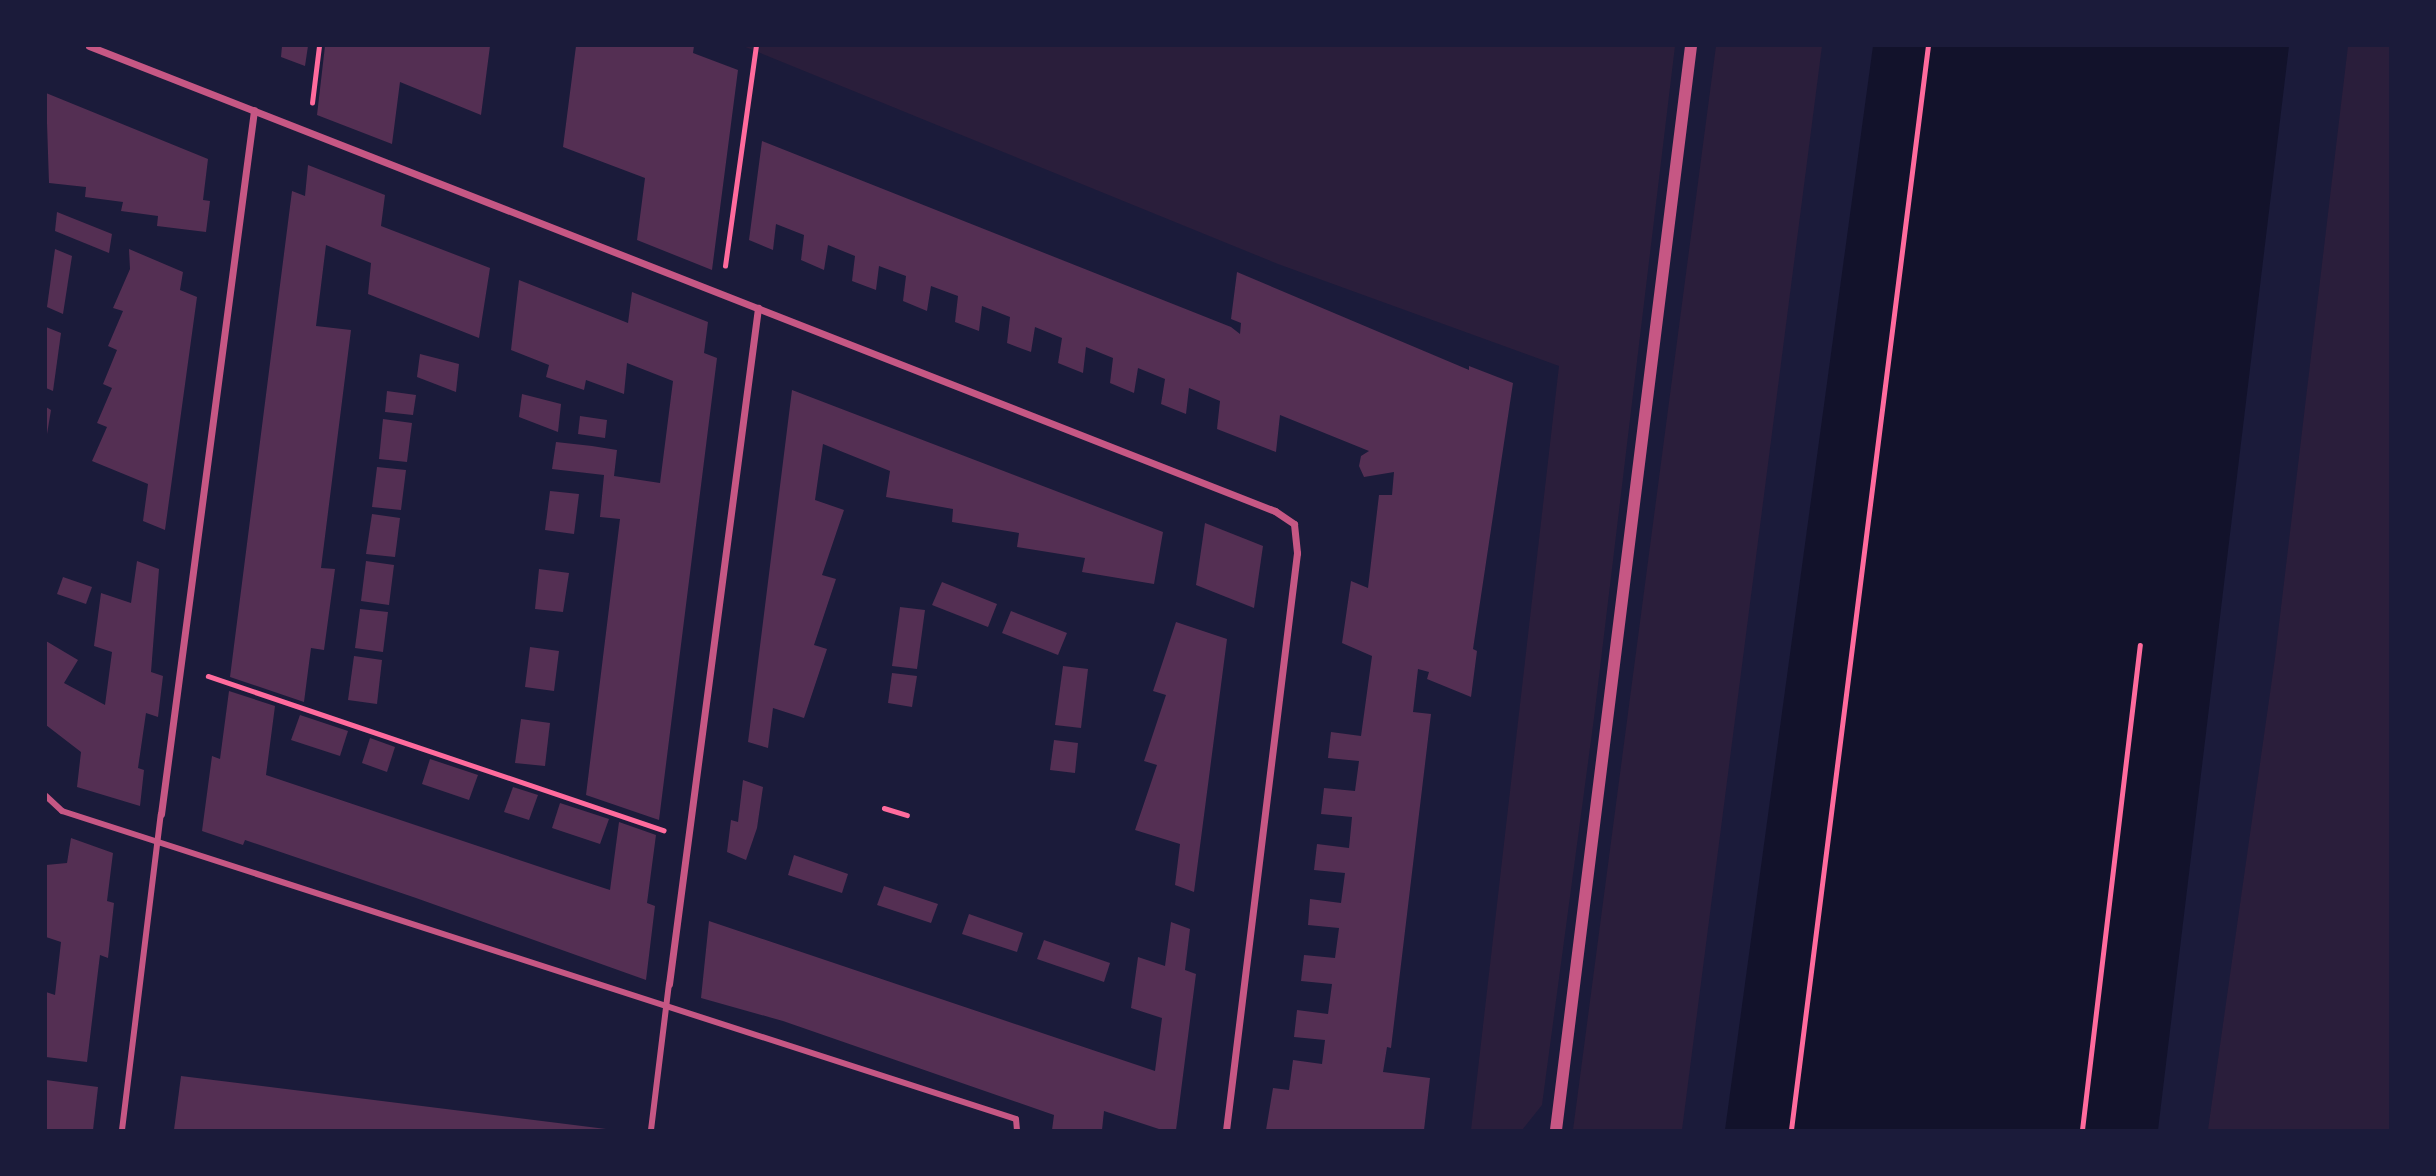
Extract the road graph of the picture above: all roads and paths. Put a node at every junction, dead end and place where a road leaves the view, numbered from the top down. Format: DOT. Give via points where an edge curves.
graph roads {
  1 [pos="89,46"];
  2 [pos="319,46"];
  3 [pos="756,46"];
  4 [pos="1691,46"];
  5 [pos="1928,46"];
  6 [pos="254,110"];
  7 [pos="309,132"];
  8 [pos="720,295"];
  9 [pos="758,309"];
  10 [pos="2140,645"];
  11 [pos="180,667"];
  12 [pos="46,796"];
  13 [pos="884,808"];
  14 [pos="161,814"];
  15 [pos="907,815"];
  16 [pos="688,838"];
  17 [pos="158,840"];
  18 [pos="669,984"];
  19 [pos="667,1008"];
  20 [pos="1555,1127"];
  21 [pos="122,1130"];
  22 [pos="651,1130"];
  23 [pos="1017,1130"];
  24 [pos="1226,1130"];
  25 [pos="1791,1130"];
  26 [pos="2082,1130"];
  1 -- 6 [label="street"];
  2 -- 7 [label="path"];
  3 -- 8 [label="path"];
  4 -- 20 [label="street"];
  5 -- 25 [label="path"];
  6 -- 7 [label="street"];
  6 -- 11 [label="street"];
  7 -- 8 [label="street"];
  8 -- 9 [label="street"];
  9 -- 16 [label="street"];
  9 -- 24 [label="street" via="1275,511 1294,524 1297,553"];
  10 -- 26 [label="path"];
  11 -- 14 [label="street"];
  11 -- 16 [label="path"];
  12 -- 17 [label="street" via="62,811"];
  13 -- 15 [label="path"];
  14 -- 17 [label="street"];
  16 -- 18 [label="street"];
  17 -- 19 [label="street"];
  17 -- 21 [label="street"];
  18 -- 19 [label="street"];
  19 -- 22 [label="street"];
  19 -- 23 [label="street" via="1016,1119"];
}
